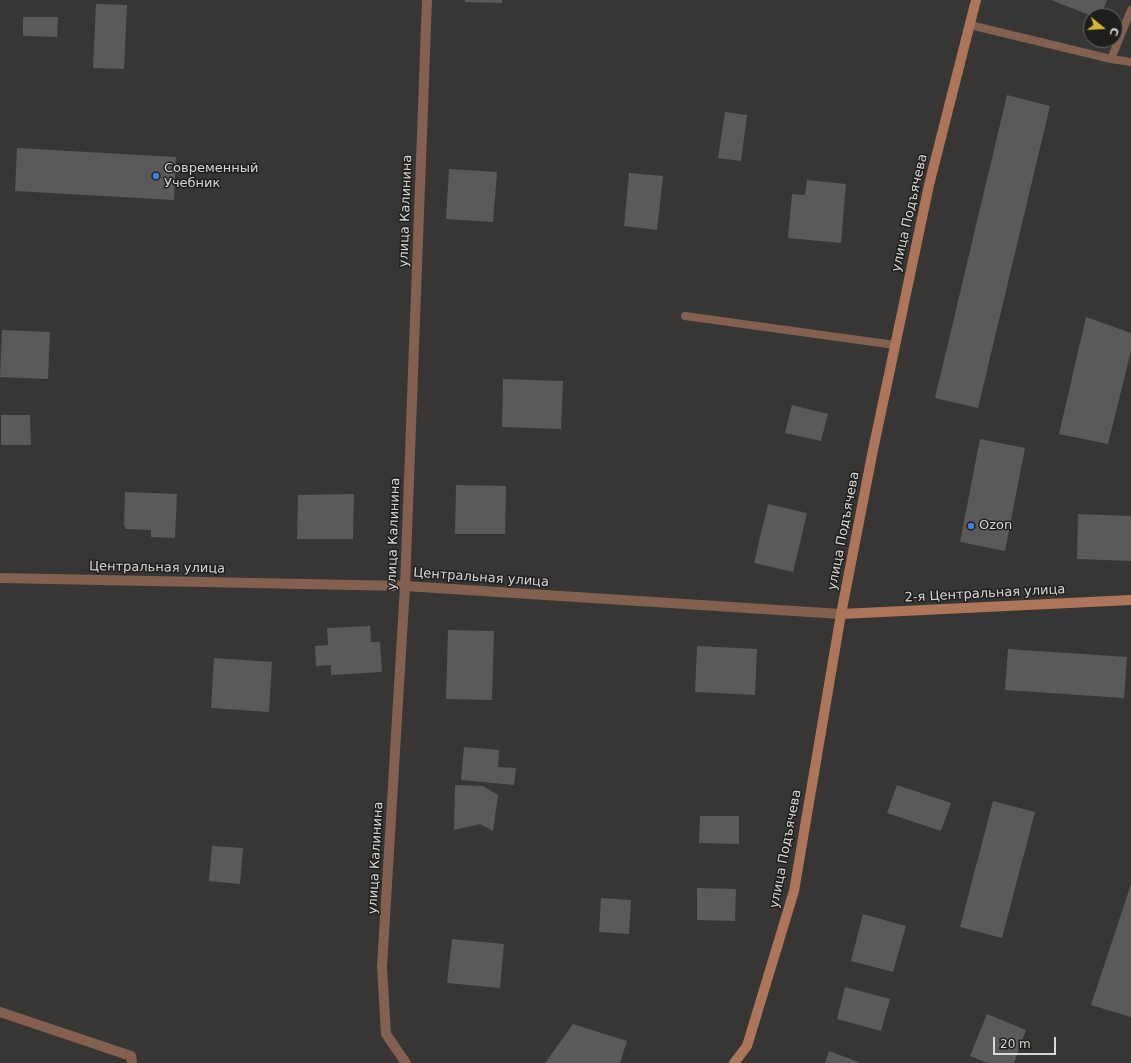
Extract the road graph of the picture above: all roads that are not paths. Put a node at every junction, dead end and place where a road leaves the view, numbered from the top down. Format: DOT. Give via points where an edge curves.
graph roads {
  1 [pos="427,0"];
  2 [pos="976,0"];
  3 [pos="1131,10"];
  4 [pos="970,25"];
  5 [pos="1111,59"];
  6 [pos="1131,62"];
  7 [pos="685,316"];
  8 [pos="895,345"];
  9 [pos="0,578"];
  10 [pos="405,586"];
  11 [pos="1131,600"];
  12 [pos="841,614"];
  13 [pos="0,1012"];
  14 [pos="132,1063"];
  15 [pos="406,1063"];
  16 [pos="734,1063"];
  1 -- 10 [label="street, улица Калинина"];
  2 -- 4 [label="main road, улица Подъячева"];
  3 -- 5 [label="lane"];
  4 -- 5 [label="lane"];
  4 -- 8 [label="main road, улица Подъячева" via="929,185"];
  5 -- 6 [label="lane"];
  7 -- 8 [label="lane"];
  8 -- 12 [label="main road, улица Подъячева"];
  9 -- 10 [label="street, Центральная улица"];
  10 -- 12 [label="street, Центральная улица"];
  10 -- 15 [label="street, улица Калинина" via="382,967 386,1034"];
  11 -- 12 [label="main road, 2-я Центральная улица"];
  12 -- 16 [label="main road, улица Подъячева" via="794,891 747,1046"];
  13 -- 14 [label="street" via="130,1056"];
}
